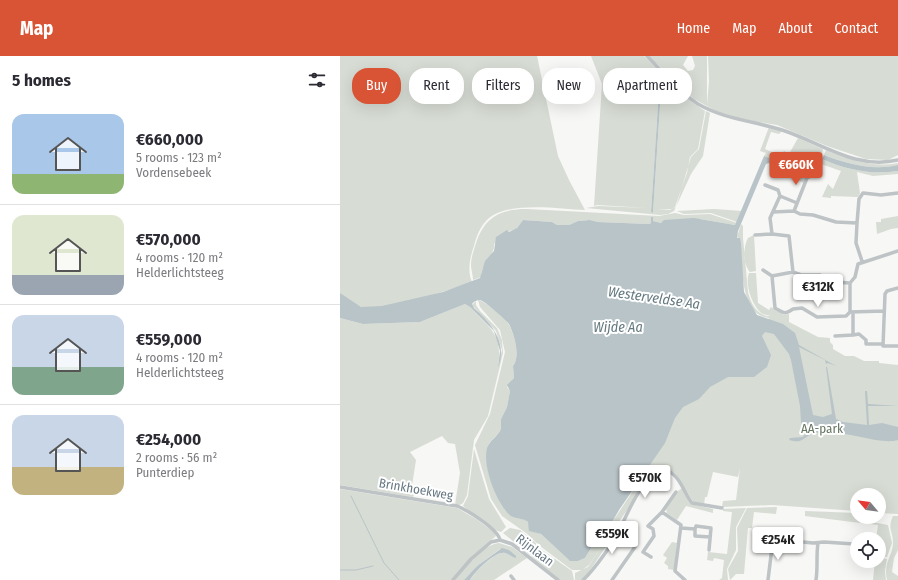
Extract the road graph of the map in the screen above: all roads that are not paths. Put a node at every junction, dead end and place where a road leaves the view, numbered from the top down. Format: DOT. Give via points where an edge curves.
graph roads {
  1 [pos="647,56"];
  2 [pos="821,160"];
  3 [pos="898,160"];
  4 [pos="765,184"];
  5 [pos="898,193"];
  6 [pos="780,196"];
  7 [pos="797,203"];
  8 [pos="794,211"];
  9 [pos="773,212"];
  10 [pos="857,223"];
  11 [pos="772,234"];
  12 [pos="755,236"];
  13 [pos="898,252"];
  14 [pos="862,261"];
  15 [pos="763,270"];
  16 [pos="793,272"];
  17 [pos="772,276"];
  18 [pos="850,283"];
  19 [pos="898,288"];
  20 [pos="884,311"];
  21 [pos="851,312"];
  22 [pos="853,335"];
  23 [pos="835,336"];
  24 [pos="883,344"];
  25 [pos="898,346"];
  26 [pos="340,487"];
  27 [pos="676,492"];
  28 [pos="722,508"];
  29 [pos="662,512"];
  30 [pos="680,528"];
  31 [pos="695,529"];
  32 [pos="710,537"];
  33 [pos="500,540"];
  34 [pos="818,543"];
  35 [pos="850,544"];
  36 [pos="635,546"];
  37 [pos="709,550"];
  38 [pos="651,557"];
  39 [pos="511,576"];
  40 [pos="453,580"];
  41 [pos="514,580"];
  42 [pos="558,580"];
  43 [pos="583,580"];
  44 [pos="612,580"];
  45 [pos="685,580"];
  46 [pos="768,580"];
  47 [pos="816,580"];
  1 -- 3 [label="street" via="693,100 718,113 786,131 846,157 876,162"];
  2 -- 7 [label="street" via="815,174 807,178"];
  4 -- 6 [label="street" via="778,190"];
  5 -- 10 [label="street" via="863,193 859,199"];
  6 -- 7 [label="street"];
  6 -- 9 [label="street"];
  7 -- 8 [label="street"];
  8 -- 9 [label="street"];
  8 -- 10 [label="street" via="836,222"];
  9 -- 11 [label="street" via="770,218"];
  10 -- 14 [label="street" via="856,243"];
  11 -- 12 [label="street"];
  11 -- 16 [label="street" via="786,235 790,239"];
  13 -- 14 [label="street"];
  14 -- 18 [label="street" via="858,264 855,277"];
  15 -- 17 [label="street"];
  16 -- 17 [label="street"];
  16 -- 18 [label="street" via="801,275 820,275 836,283"];
  17 -- 21 [label="street" via="775,308 784,313 802,308 817,317 846,316"];
  18 -- 21 [label="street"];
  19 -- 20 [label="street" via="885,294"];
  20 -- 21 [label="street"];
  20 -- 24 [label="street"];
  21 -- 22 [label="street"];
  22 -- 23 [label="street"];
  22 -- 24 [label="street" via="859,334 866,340 866,344"];
  24 -- 25 [label="street"];
  26 -- 33 [label="street, Brinkhoekweg" via="457,506 497,533"];
  27 -- 29 [label="street"];
  28 -- 43 [label="street" via="692,503 673,474 655,472 625,515 620,530"];
  29 -- 30 [label="street" via="681,525"];
  29 -- 38 [label="street" via="648,526 653,529 654,536 643,552"];
  30 -- 31 [label="street"];
  30 -- 45 [label="street" via="675,571"];
  31 -- 32 [label="street" via="694,536"];
  31 -- 32 [label="street" via="696,526 711,528"];
  32 -- 37 [label="street"];
  33 -- 40 [label="street" via="491,542 471,558"];
  33 -- 42 [label="street, Rijnlaan" via="512,544"];
  34 -- 35 [label="street"];
  34 -- 46 [label="street" via="773,539"];
  34 -- 47 [label="street"];
  36 -- 44 [label="street"];
  39 -- 41 [label="street"];
}
